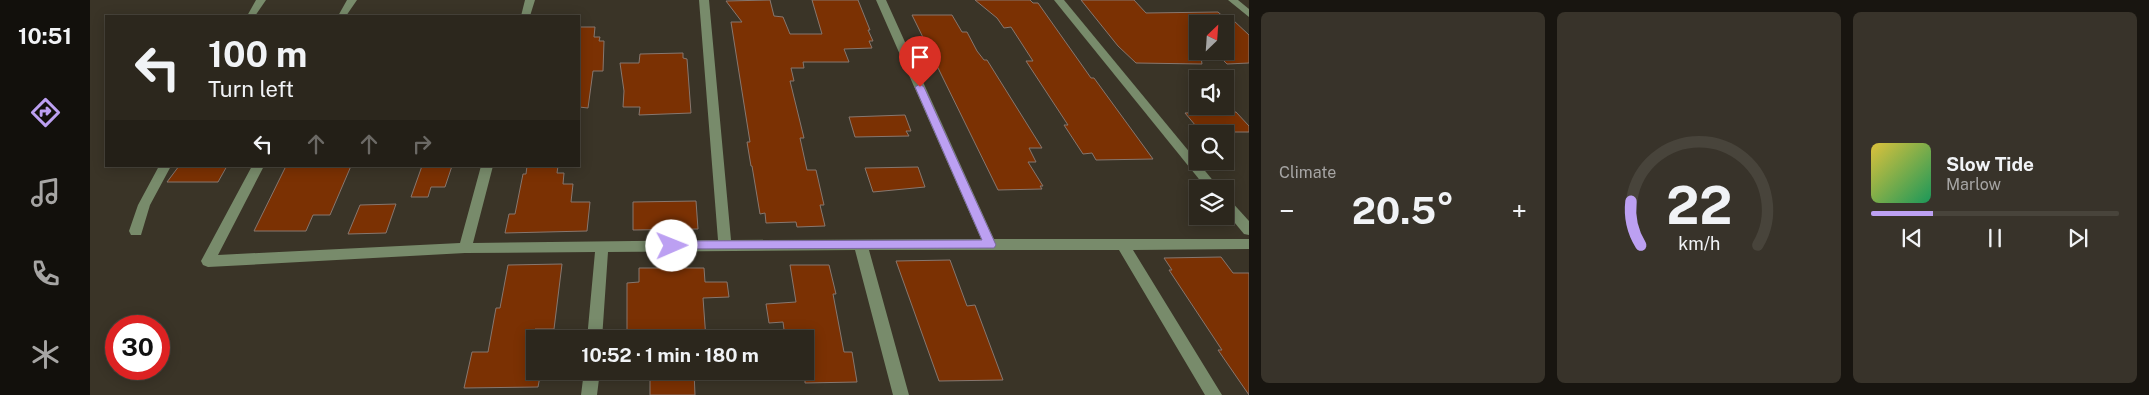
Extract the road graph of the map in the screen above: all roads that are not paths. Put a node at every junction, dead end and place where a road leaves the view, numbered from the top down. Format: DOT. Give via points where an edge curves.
graph roads {
  1 [pos="261,0"];
  2 [pos="352,0"];
  3 [pos="530,0"];
  4 [pos="704,0"];
  5 [pos="881,0"];
  6 [pos="1059,0"];
  7 [pos="1233,0"];
  8 [pos="1249,14"];
  9 [pos="252,15"];
  10 [pos="343,15"];
  11 [pos="526,15"];
  12 [pos="164,167"];
  13 [pos="257,167"];
  14 [pos="487,167"];
  15 [pos="1207,180"];
  16 [pos="1234,212"];
  17 [pos="1249,230"];
  18 [pos="136,231"];
  19 [pos="1249,244"];
  20 [pos="725,245"];
  21 [pos="990,245"];
  22 [pos="1123,245"];
  23 [pos="862,246"];
  24 [pos="602,247"];
  25 [pos="465,248"];
  26 [pos="595,330"];
  27 [pos="591,380"];
  28 [pos="590,395"];
  29 [pos="901,395"];
  30 [pos="1214,395"];
  1 -- 9 [label="street"];
  2 -- 10 [label="street"];
  3 -- 11 [label="street"];
  4 -- 20 [label="street"];
  5 -- 21 [label="street"];
  6 -- 15 [label="street"];
  7 -- 8 [label="street"];
  12 -- 18 [label="street" via="144,205"];
  13 -- 25 [label="street" via="208,261"];
  14 -- 25 [label="street"];
  16 -- 17 [label="street"];
  19 -- 22 [label="street"];
  20 -- 23 [label="street"];
  20 -- 24 [label="street"];
  21 -- 22 [label="street"];
  21 -- 23 [label="street"];
  22 -- 30 [label="street"];
  23 -- 29 [label="street"];
  24 -- 25 [label="street"];
  24 -- 26 [label="street"];
  27 -- 28 [label="street"];
}
